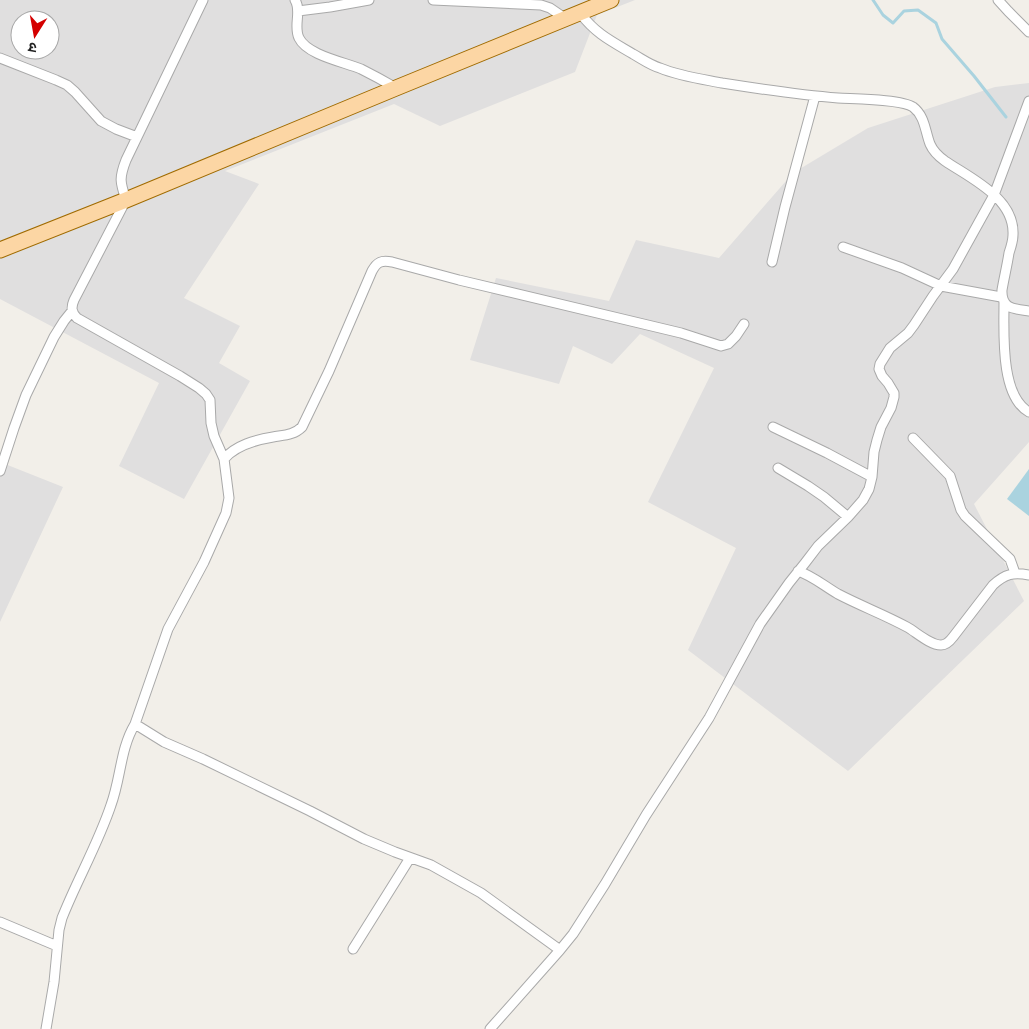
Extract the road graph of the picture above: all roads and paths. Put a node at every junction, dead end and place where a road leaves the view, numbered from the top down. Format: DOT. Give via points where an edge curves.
graph roads {
  1 [pos="203,0"];
  2 [pos="295,0"];
  3 [pos="370,0"];
  4 [pos="433,0"];
  5 [pos="606,1"];
  6 [pos="1001,1"];
  7 [pos="298,11"];
  8 [pos="573,16"];
  9 [pos="1029,32"];
  10 [pos="0,58"];
  11 [pos="396,88"];
  12 [pos="815,96"];
  13 [pos="1029,101"];
  14 [pos="137,137"];
  15 [pos="994,195"];
  16 [pos="126,200"];
  17 [pos="843,247"];
  18 [pos="0,250"];
  19 [pos="772,262"];
  20 [pos="941,286"];
  21 [pos="1003,300"];
  22 [pos="72,311"];
  23 [pos="1029,311"];
  24 [pos="744,324"];
  25 [pos="1029,412"];
  26 [pos="773,427"];
  27 [pos="913,438"];
  28 [pos="224,459"];
  29 [pos="778,468"];
  30 [pos="0,471"];
  31 [pos="872,477"];
  32 [pos="848,517"];
  33 [pos="798,571"];
  34 [pos="1015,573"];
  35 [pos="1029,575"];
  36 [pos="135,724"];
  37 [pos="410,858"];
  38 [pos="0,922"];
  39 [pos="57,946"];
  40 [pos="353,949"];
  41 [pos="560,950"];
  42 [pos="46,1029"];
  43 [pos="490,1029"];
  1 -- 14 [label="street"];
  2 -- 7 [label="street"];
  3 -- 7 [label="street"];
  4 -- 8 [label="street" via="541,5"];
  5 -- 8 [label="main road"];
  6 -- 9 [label="street"];
  7 -- 11 [label="street" via="298,37 303,44"];
  8 -- 11 [label="main road"];
  8 -- 12 [label="street" via="659,68 705,80"];
  10 -- 14 [label="street" via="67,85 101,121"];
  11 -- 16 [label="main road"];
  12 -- 15 [label="street" via="904,103 912,107 918,112 929,142 939,157"];
  12 -- 19 [label="street"];
  13 -- 15 [label="street"];
  14 -- 16 [label="street" via="122,172"];
  15 -- 20 [label="street"];
  15 -- 21 [label="street" via="1012,223"];
  16 -- 18 [label="main road"];
  16 -- 22 [label="street" via="74,300"];
  17 -- 20 [label="street"];
  20 -- 21 [label="street"];
  20 -- 31 [label="street" via="908,334 890,348 880,364 882,376 894,397 874,452"];
  21 -- 23 [label="street" via="1011,307"];
  21 -- 25 [label="street" via="1009,382 1019,404"];
  22 -- 28 [label="street" via="77,318 206,394 210,400 210,423"];
  22 -- 30 [label="street" via="54,337 26,395"];
  24 -- 28 [label="street" via="728,344 721,346 681,333 382,261 372,271 302,427 290,434 240,446"];
  26 -- 31 [label="street"];
  27 -- 34 [label="street" via="950,476 965,516 1010,559"];
  28 -- 36 [label="street" via="229,498 226,513 168,629"];
  29 -- 32 [label="street" via="816,491"];
  31 -- 32 [label="street" via="863,500"];
  32 -- 33 [label="street"];
  33 -- 34 [label="street" via="940,645 948,642 999,579"];
  33 -- 41 [label="street" via="760,624 709,718"];
  34 -- 35 [label="street"];
  36 -- 37 [label="street" via="164,742"];
  36 -- 39 [label="street" via="125,746 112,802 99,837 62,918"];
  37 -- 40 [label="street"];
  37 -- 41 [label="street" via="431,865 481,893"];
  38 -- 39 [label="street"];
  39 -- 42 [label="street"];
  41 -- 43 [label="street"];
}
